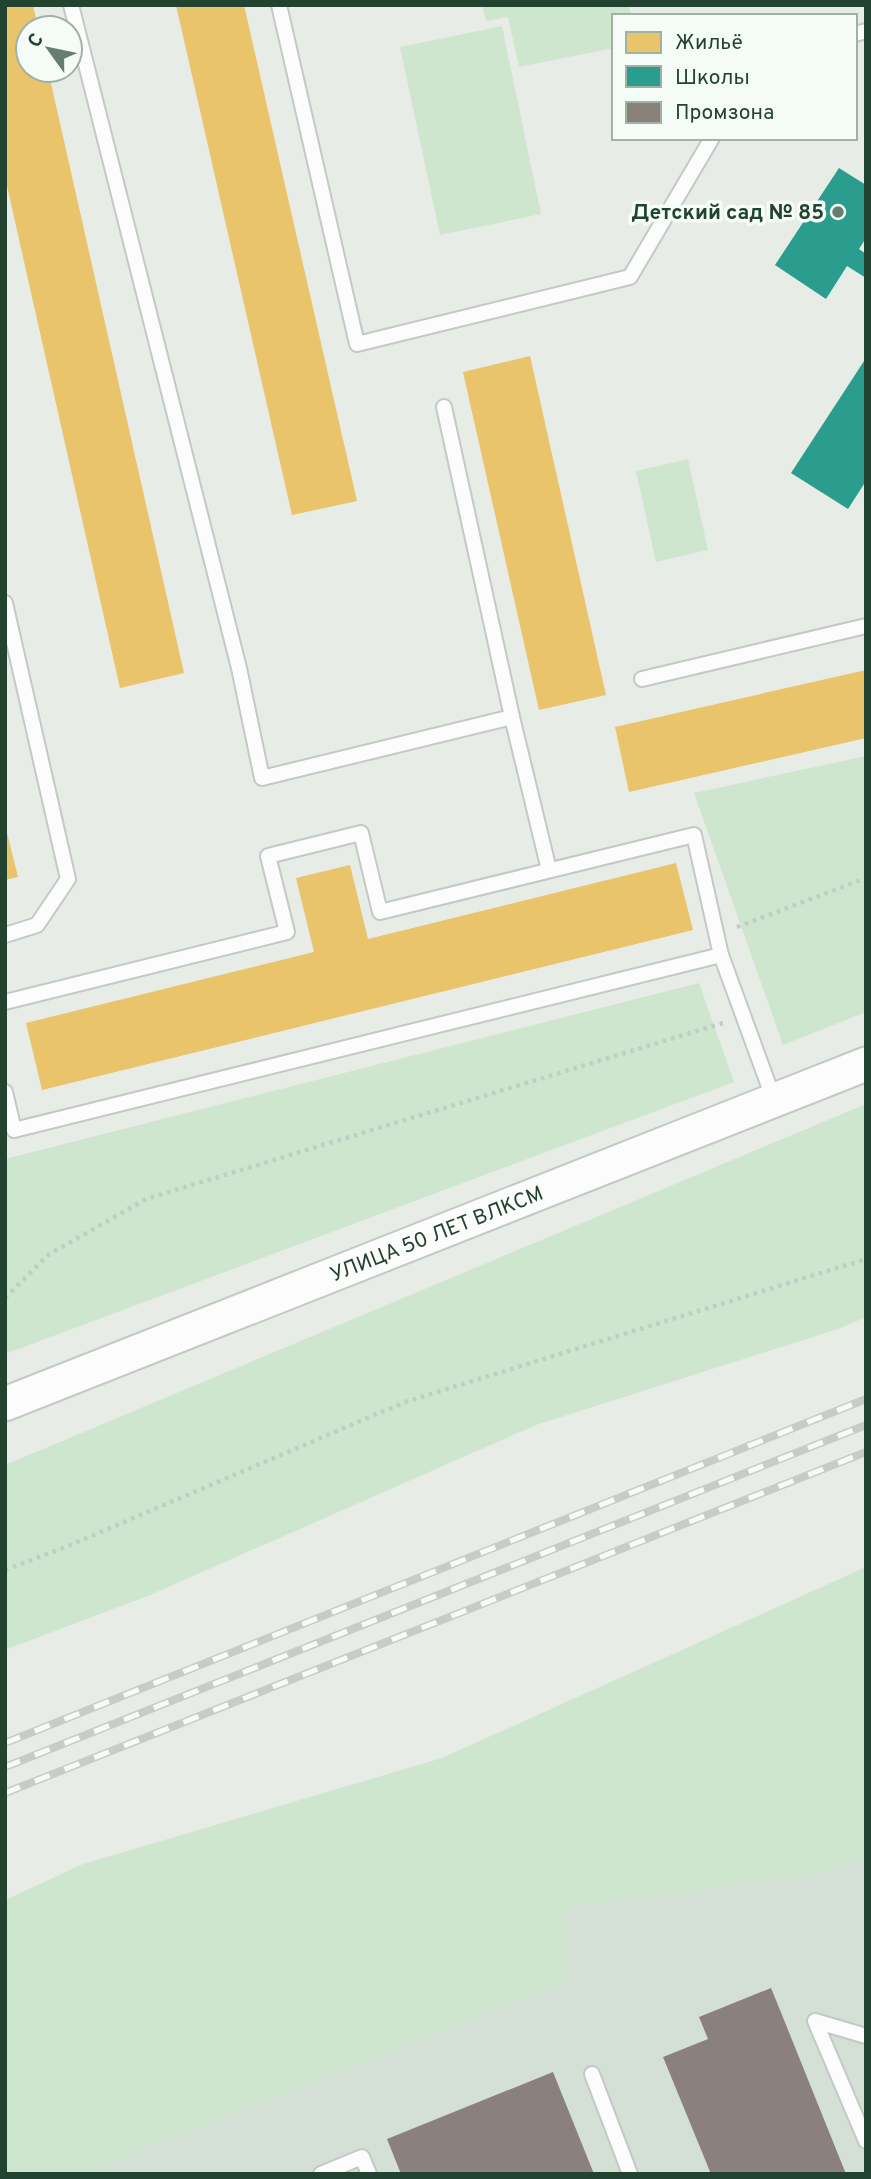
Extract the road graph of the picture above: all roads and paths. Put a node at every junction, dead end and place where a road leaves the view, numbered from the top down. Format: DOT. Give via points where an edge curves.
graph roads {
  1 [pos="71,5"];
  2 [pos="279,5"];
  3 [pos="711,140"];
  4 [pos="444,407"];
  5 [pos="5,603"];
  6 [pos="866,626"];
  7 [pos="642,679"];
  8 [pos="512,717"];
  9 [pos="549,870"];
  10 [pos="866,878"];
  11 [pos="716,934"];
  12 [pos="5,935"];
  13 [pos="721,955"];
  14 [pos="5,1002"];
  15 [pos="744,1017"];
  16 [pos="866,1064"];
  17 [pos="5,1092"];
  18 [pos="774,1100"];
  19 [pos="866,1259"];
  20 [pos="5,1298"];
  21 [pos="5,1404"];
  22 [pos="5,1570"];
  23 [pos="866,2036"];
  24 [pos="592,2074"];
  25 [pos="866,2141"];
  26 [pos="321,2174"];
  27 [pos="369,2174"];
  28 [pos="630,2174"];
  1 -- 8 [label="lane" via="236,655 262,778"];
  2 -- 3 [label="lane" via="357,345 630,277"];
  4 -- 8 [label="lane"];
  5 -- 12 [label="lane" via="68,879 37,925"];
  6 -- 7 [label="lane"];
  8 -- 9 [label="lane"];
  9 -- 11 [label="lane" via="694,835"];
  9 -- 14 [label="lane" via="380,912 361,833 268,856 287,932"];
  10 -- 11 [label="path"];
  11 -- 13 [label="lane"];
  13 -- 15 [label="lane"];
  13 -- 17 [label="lane" via="15,1129"];
  15 -- 18 [label="lane"];
  15 -- 20 [label="path" via="146,1199 48,1255"];
  16 -- 18 [label="street, УЛИЦА 50 ЛЕТ ВЛКСМ"];
  18 -- 21 [label="street, УЛИЦА 50 ЛЕТ ВЛКСМ"];
  19 -- 22 [label="path" via="405,1402"];
  23 -- 25 [label="lane" via="815,2021"];
  24 -- 28 [label="lane"];
  26 -- 27 [label="lane" via="362,2157"];
}
